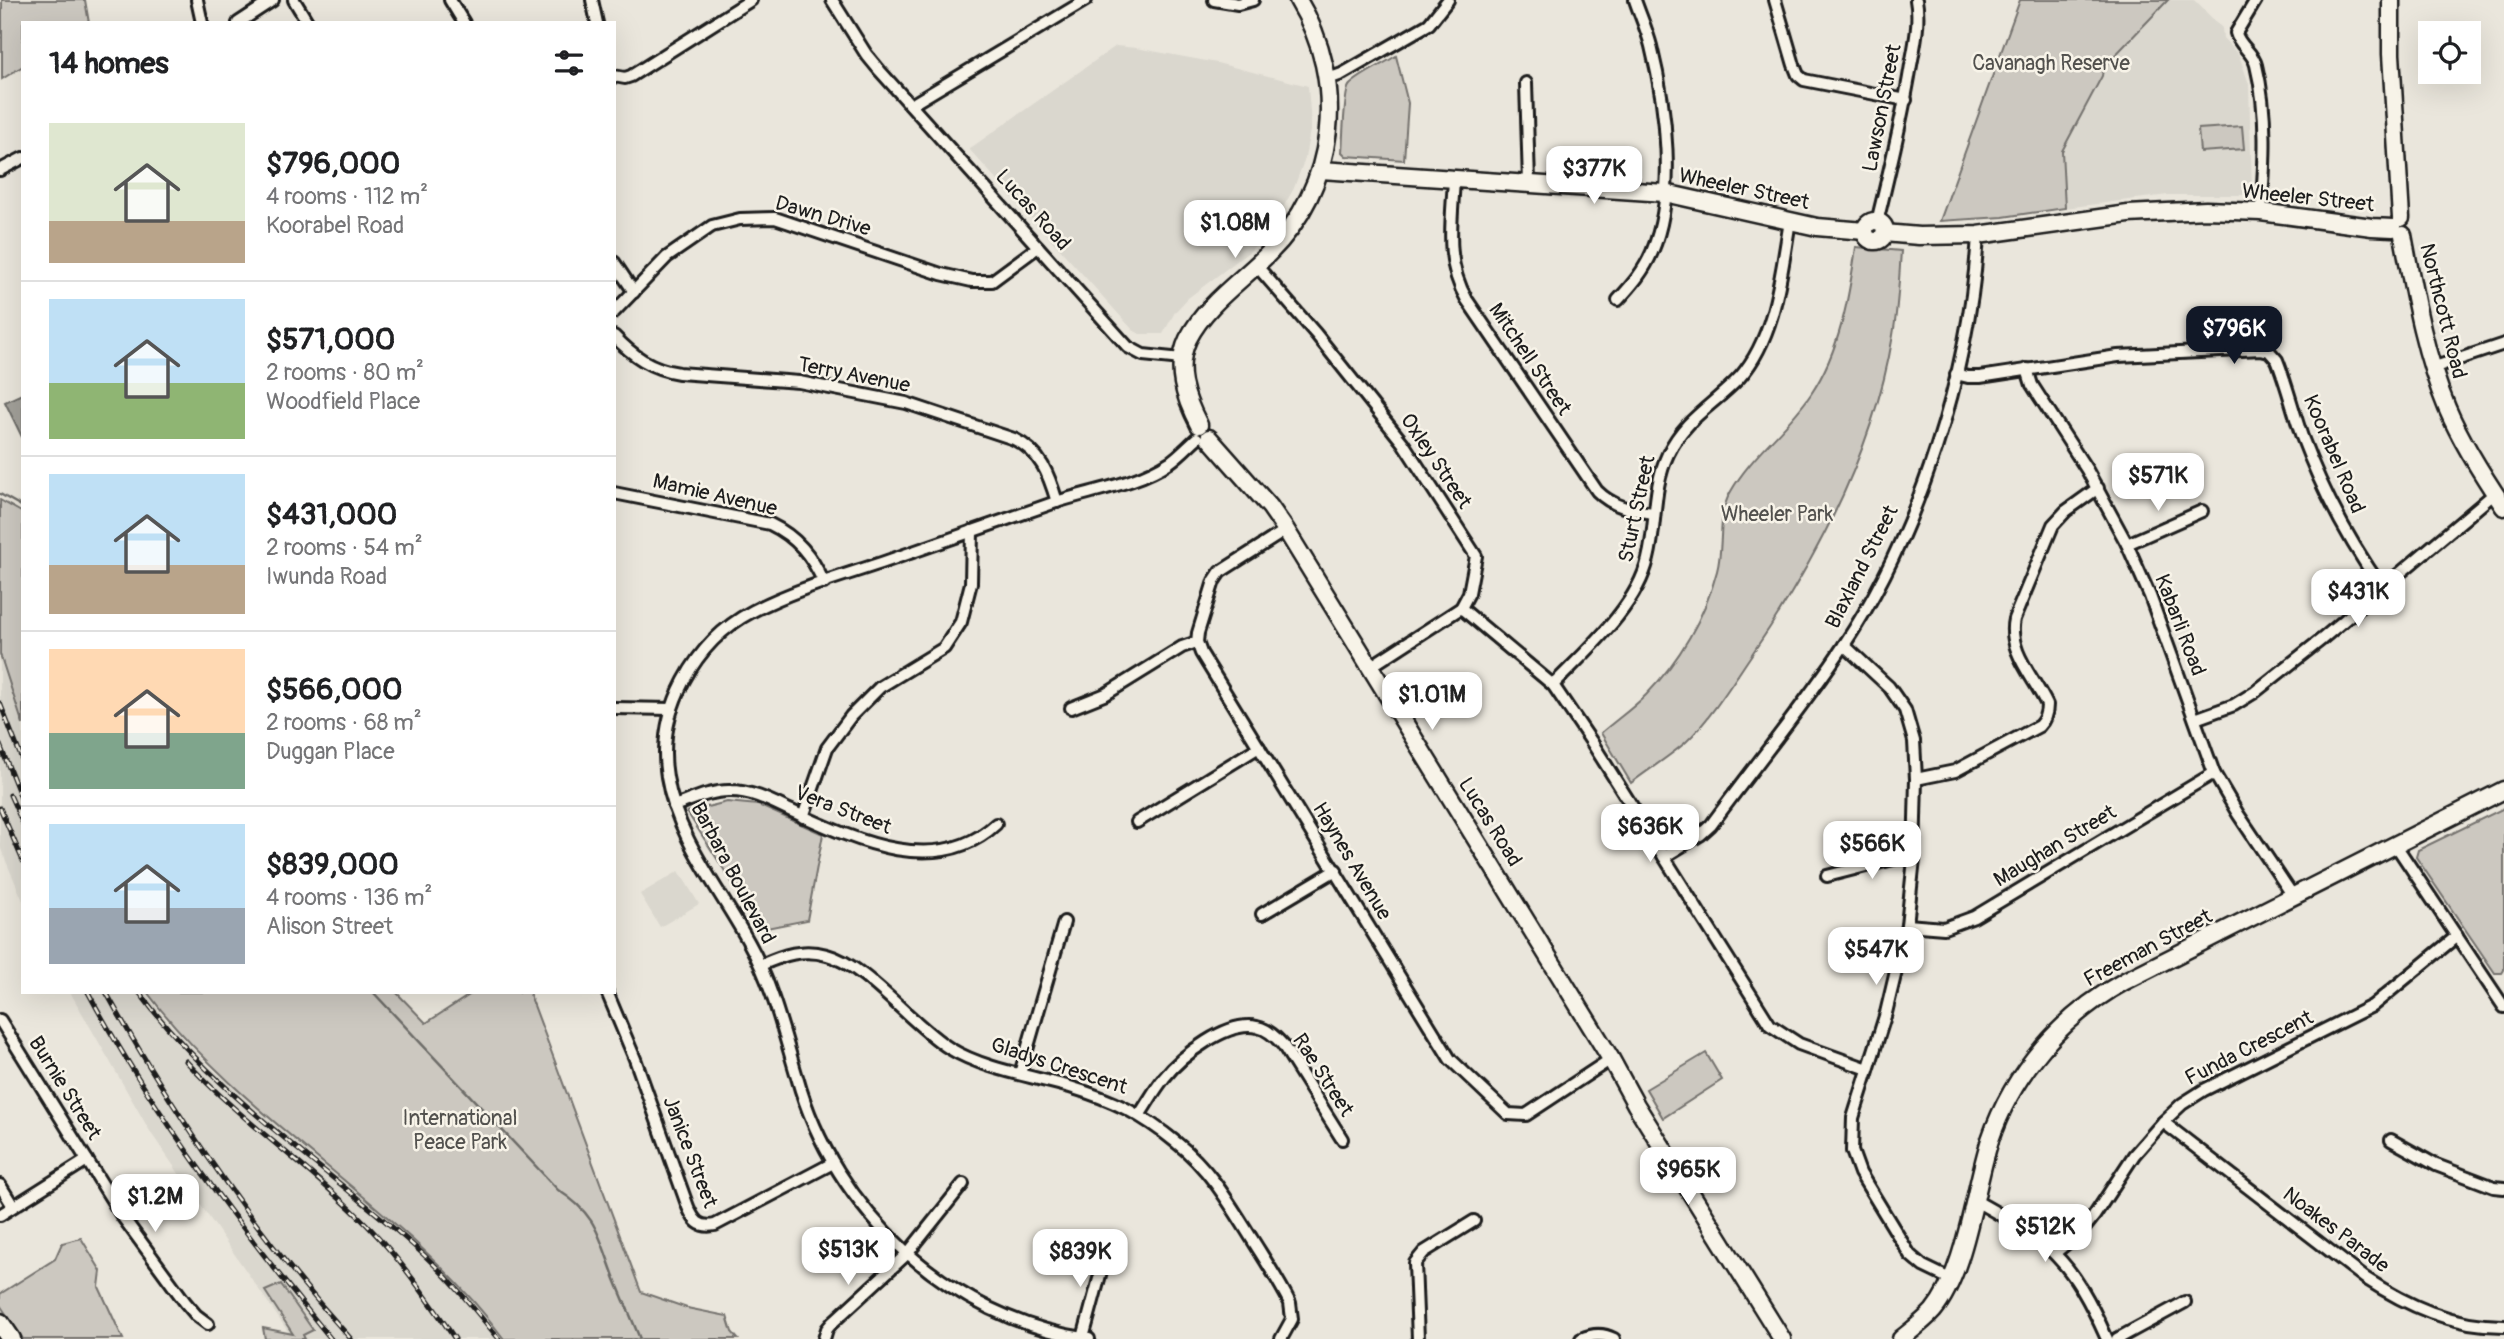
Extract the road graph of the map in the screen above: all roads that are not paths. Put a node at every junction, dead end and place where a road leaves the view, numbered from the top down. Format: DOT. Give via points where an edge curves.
graph roads {
  1 [pos="197,0"];
  2 [pos="273,0"];
  3 [pos="294,0"];
  4 [pos="450,0"];
  5 [pos="592,0"];
  6 [pos="751,0"];
  7 [pos="832,0"];
  8 [pos="1086,0"];
  9 [pos="1214,0"];
  10 [pos="1253,0"];
  11 [pos="1298,0"];
  12 [pos="1448,0"];
  13 [pos="1635,0"];
  14 [pos="1775,0"];
  15 [pos="1916,0"];
  16 [pos="2256,0"];
  17 [pos="2391,0"];
  18 [pos="202,21"];
  19 [pos="241,21"];
  20 [pos="307,21"];
  21 [pos="463,21"];
  22 [pos="597,21"];
  23 [pos="616,76"];
  24 [pos="1328,79"];
  25 [pos="1527,83"];
  26 [pos="1906,100"];
  27 [pos="911,105"];
  28 [pos="21,159"];
  29 [pos="0,170"];
  30 [pos="1321,170"];
  31 [pos="1454,179"];
  32 [pos="1529,183"];
  33 [pos="1665,193"];
  34 [pos="2261,212"];
  35 [pos="1790,221"];
  36 [pos="2399,227"];
  37 [pos="1876,229"];
  38 [pos="1978,234"];
  39 [pos="1038,247"];
  40 [pos="616,265"];
  41 [pos="1256,265"];
  42 [pos="634,292"];
  43 [pos="1618,300"];
  44 [pos="616,310"];
  45 [pos="616,337"];
  46 [pos="2504,344"];
  47 [pos="1182,359"];
  48 [pos="2432,368"];
  49 [pos="2027,369"];
  50 [pos="1956,374"];
  51 [pos="1202,434"];
  52 [pos="2098,488"];
  53 [pos="616,493"];
  54 [pos="2499,500"];
  55 [pos="1057,502"];
  56 [pos="2202,511"];
  57 [pos="1653,513"];
  58 [pos="1286,530"];
  59 [pos="972,531"];
  60 [pos="2127,544"];
  61 [pos="824,583"];
  62 [pos="2382,588"];
  63 [pos="1461,608"];
  64 [pos="1197,642"];
  65 [pos="1844,645"];
  66 [pos="1370,667"];
  67 [pos="1553,685"];
  68 [pos="616,708"];
  69 [pos="1071,708"];
  70 [pos="672,709"];
  71 [pos="2195,719"];
  72 [pos="1259,747"];
  73 [pos="2214,773"];
  74 [pos="1916,779"];
  75 [pos="2504,790"];
  76 [pos="674,806"];
  77 [pos="803,817"];
  78 [pos="1137,822"];
  79 [pos="996,824"];
  80 [pos="2395,844"];
  81 [pos="1664,857"];
  82 [pos="1914,859"];
  83 [pos="1336,870"];
  84 [pos="1827,876"];
  85 [pos="2293,896"];
  86 [pos="1262,914"];
  87 [pos="1064,922"];
  88 [pos="1907,925"];
  89 [pos="2457,936"];
  90 [pos="761,965"];
  91 [pos="2504,982"];
  92 [pos="2495,993"];
  93 [pos="608,994"];
  94 [pos="2504,1007"];
  95 [pos="0,1020"];
  96 [pos="1611,1059"];
  97 [pos="1868,1069"];
  98 [pos="1020,1074"];
  99 [pos="1140,1114"];
  100 [pos="2163,1122"];
  101 [pos="1342,1139"];
  102 [pos="2391,1140"];
  103 [pos="87,1160"];
  104 [pos="833,1163"];
  105 [pos="963,1184"];
  106 [pos="0,1185"];
  107 [pos="2504,1188"];
  108 [pos="1973,1200"];
  109 [pos="13,1206"];
  110 [pos="0,1215"];
  111 [pos="1474,1221"];
  112 [pos="1107,1249"];
  113 [pos="2056,1252"];
  114 [pos="908,1253"];
  115 [pos="1952,1280"];
  116 [pos="2185,1301"];
  117 [pos="0,1323"];
  118 [pos="208,1324"];
  119 [pos="2487,1326"];
  120 [pos="2504,1326"];
  121 [pos="1611,1337"];
  122 [pos="1083,1338"];
  123 [pos="11,1339"];
  124 [pos="824,1339"];
  125 [pos="1089,1339"];
  126 [pos="1282,1339"];
  127 [pos="1418,1339"];
  128 [pos="1581,1339"];
  129 [pos="1782,1339"];
  130 [pos="1791,1339"];
  131 [pos="1901,1339"];
  132 [pos="2107,1339"];
  133 [pos="2117,1339"];
  134 [pos="2484,1339"];
  1 -- 18 [label="street"];
  2 -- 19 [label="street"];
  3 -- 20 [label="street"];
  4 -- 21 [label="street"];
  5 -- 22 [label="street"];
  6 -- 23 [label="street" via="631,76"];
  7 -- 27 [label="street, Lucas Road" via="866,54"];
  8 -- 27 [label="street"];
  9 -- 10 [label="street" via="1238,4"];
  11 -- 24 [label="street" via="1318,40"];
  12 -- 24 [label="street" via="1429,24"];
  13 -- 33 [label="street" via="1651,45 1662,111"];
  14 -- 26 [label="street" via="1794,65 1804,80"];
  15 -- 26 [label="street, Lawson Street"];
  16 -- 34 [label="street" via="2236,33 2255,61 2263,109"];
  17 -- 36 [label="street, Northcott Road"];
  24 -- 30 [label="street" via="1329,124"];
  25 -- 32 [label="street"];
  26 -- 37 [label="street, Lawson Street"];
  27 -- 39 [label="street, Lucas Road"];
  28 -- 29 [label="street"];
  30 -- 31 [label="street, Wheeler Street"];
  30 -- 41 [label="street" via="1298,217"];
  31 -- 32 [label="street, Wheeler Street"];
  31 -- 57 [label="street, Mitchell Street" via="1451,256 1467,300 1597,491 1619,507"];
  32 -- 33 [label="street, Wheeler Street"];
  33 -- 35 [label="street, Wheeler Street"];
  33 -- 43 [label="street" via="1653,250 1637,279"];
  34 -- 36 [label="street, Wheeler Street"];
  34 -- 38 [label="street, Wheeler Street" via="2150,212"];
  35 -- 37 [label="street, Wheeler Street" via="1843,230"];
  35 -- 57 [label="street, Sturt Street" via="1764,340 1739,377 1678,436 1660,472"];
  36 -- 48 [label="street, Northcott Road"];
  37 -- 38 [label="street, Wheeler Street" via="1919,236"];
  38 -- 50 [label="street, Blaxland Street"];
  39 -- 42 [label="street, Dawn Drive" via="992,281 972,281 775,218 740,219 712,226 681,247"];
  39 -- 47 [label="street, Lucas Road" via="1135,352"];
  40 -- 42 [label="street"];
  41 -- 47 [label="street" via="1207,310 1187,341"];
  41 -- 63 [label="street, Oxley Street" via="1403,443 1476,556 1469,593"];
  42 -- 44 [label="street, Dawn Drive"];
  45 -- 55 [label="street, Terry Avenue" via="638,359 663,370 800,382 905,403 1014,439 1042,461"];
  46 -- 48 [label="street"];
  47 -- 51 [label="street, Lucas Road" via="1183,389"];
  48 -- 54 [label="street, Northcott Road" via="2449,411"];
  49 -- 50 [label="street, Koorabel Road" via="1980,377"];
  49 -- 52 [label="street, Kabarli Road" via="2032,385"];
  49 -- 62 [label="street, Koorabel Road" via="2154,354 2269,351 2279,364 2301,435 2327,495"];
  50 -- 65 [label="street, Blaxland Street" via="1939,438 1903,534"];
  51 -- 55 [label="street, Barbara Boulevard" via="1168,464 1148,474"];
  51 -- 58 [label="street, Lucas Road"];
  52 -- 60 [label="street, Kabarli Road"];
  52 -- 74 [label="street" via="2053,525 2014,618 2013,640 2045,701 2045,718 2039,726 1955,771"];
  53 -- 61 [label="street, Mamie Avenue" via="770,524 805,550"];
  54 -- 62 [label="street"];
  55 -- 59 [label="street, Barbara Boulevard"];
  56 -- 60 [label="street"];
  57 -- 67 [label="street, Sturt Street" via="1649,556 1634,593"];
  58 -- 64 [label="street" via="1217,576"];
  58 -- 66 [label="street, Lucas Road"];
  59 -- 61 [label="street, Barbara Boulevard"];
  59 -- 77 [label="street" via="971,583 961,622 944,648 880,687 851,716 827,748"];
  60 -- 71 [label="street, Kabarli Road"];
  61 -- 70 [label="street, Barbara Boulevard" via="754,610 728,627 692,666"];
  62 -- 71 [label="street" via="2255,692"];
  63 -- 66 [label="street"];
  63 -- 67 [label="street"];
  64 -- 69 [label="street" via="1106,694"];
  64 -- 72 [label="street, Haynes Avenue"];
  65 -- 74 [label="street" via="1889,687 1905,710 1914,741"];
  65 -- 81 [label="street, Blaxland Street" via="1711,825"];
  66 -- 96 [label="street, Lucas Road"];
  67 -- 81 [label="street"];
  68 -- 70 [label="street"];
  70 -- 76 [label="street, Barbara Boulevard" via="665,755"];
  71 -- 73 [label="street, Kabarli Road"];
  72 -- 78 [label="street"];
  72 -- 83 [label="street, Haynes Avenue"];
  73 -- 85 [label="street, Kabarli Road"];
  73 -- 88 [label="street, Maughan Street" via="1974,917 1944,928"];
  74 -- 82 [label="street"];
  75 -- 80 [label="street, Freeman Street"];
  76 -- 77 [label="street, Vera Street" via="731,791 759,797"];
  76 -- 90 [label="street, Barbara Boulevard"];
  77 -- 79 [label="street, Vera Street" via="853,838 902,851 929,852 972,842"];
  80 -- 85 [label="street, Freeman Street"];
  80 -- 89 [label="street"];
  81 -- 97 [label="street" via="1770,1025 1799,1044"];
  82 -- 84 [label="street" via="1896,858"];
  82 -- 88 [label="street"];
  83 -- 86 [label="street"];
  83 -- 96 [label="street, Haynes Avenue" via="1450,1059 1503,1111 1526,1115"];
  85 -- 108 [label="street, Freeman Street" via="2119,984 2064,1026 2034,1058 2004,1107"];
  87 -- 98 [label="street"];
  88 -- 97 [label="street"];
  89 -- 92 [label="street"];
  89 -- 100 [label="street, Funda Crescent" via="2378,1002 2204,1090"];
  90 -- 98 [label="street, Gladys Crescent" via="798,952 829,955 860,974 950,1048"];
  90 -- 104 [label="street, Barbara Boulevard" via="808,1112"];
  91 -- 92 [label="street"];
  92 -- 94 [label="street"];
  93 -- 104 [label="street, Janice Street" via="688,1207 699,1224 715,1225"];
  95 -- 103 [label="street, Burnie Street"];
  96 -- 129 [label="street, Lucas Road"];
  96 -- 130 [label="street, Lucas Road" via="1648,1109"];
  97 -- 115 [label="street" via="1851,1129 1856,1163 1910,1255"];
  98 -- 99 [label="street, Gladys Crescent"];
  99 -- 101 [label="street, Rae Street" via="1163,1078 1201,1045 1234,1028 1255,1026 1283,1045"];
  99 -- 126 [label="street, Gladys Crescent" via="1192,1156 1224,1195 1290,1303 1292,1320"];
  100 -- 113 [label="street, Funda Crescent" via="2134,1155 2083,1230"];
  100 -- 119 [label="street, Noakes Parade" via="2393,1296 2440,1317"];
  102 -- 107 [label="street" via="2436,1165"];
  103 -- 109 [label="street, Burnie Street"];
  103 -- 118 [label="street" via="169,1280"];
  104 -- 114 [label="street, Barbara Boulevard" via="871,1217"];
  105 -- 114 [label="street"];
  106 -- 109 [label="street"];
  108 -- 113 [label="street" via="2018,1224"];
  108 -- 115 [label="street, Freeman Street"];
  109 -- 110 [label="street, Burnie Street"];
  111 -- 127 [label="street" via="1424,1252 1415,1263"];
  112 -- 122 [label="street"];
  113 -- 132 [label="street" via="2088,1297"];
  114 -- 122 [label="street, Barbara Boulevard" via="985,1307 1029,1325"];
  114 -- 124 [label="street" via="832,1323"];
  115 -- 131 [label="street, Freeman Street" via="1933,1311"];
  116 -- 133 [label="street"];
  117 -- 123 [label="main road"];
  119 -- 120 [label="street, Noakes Parade"];
  119 -- 134 [label="street"];
  121 -- 128 [label="street" via="1595,1334"];
  122 -- 125 [label="street, Barbara Boulevard"];
}
